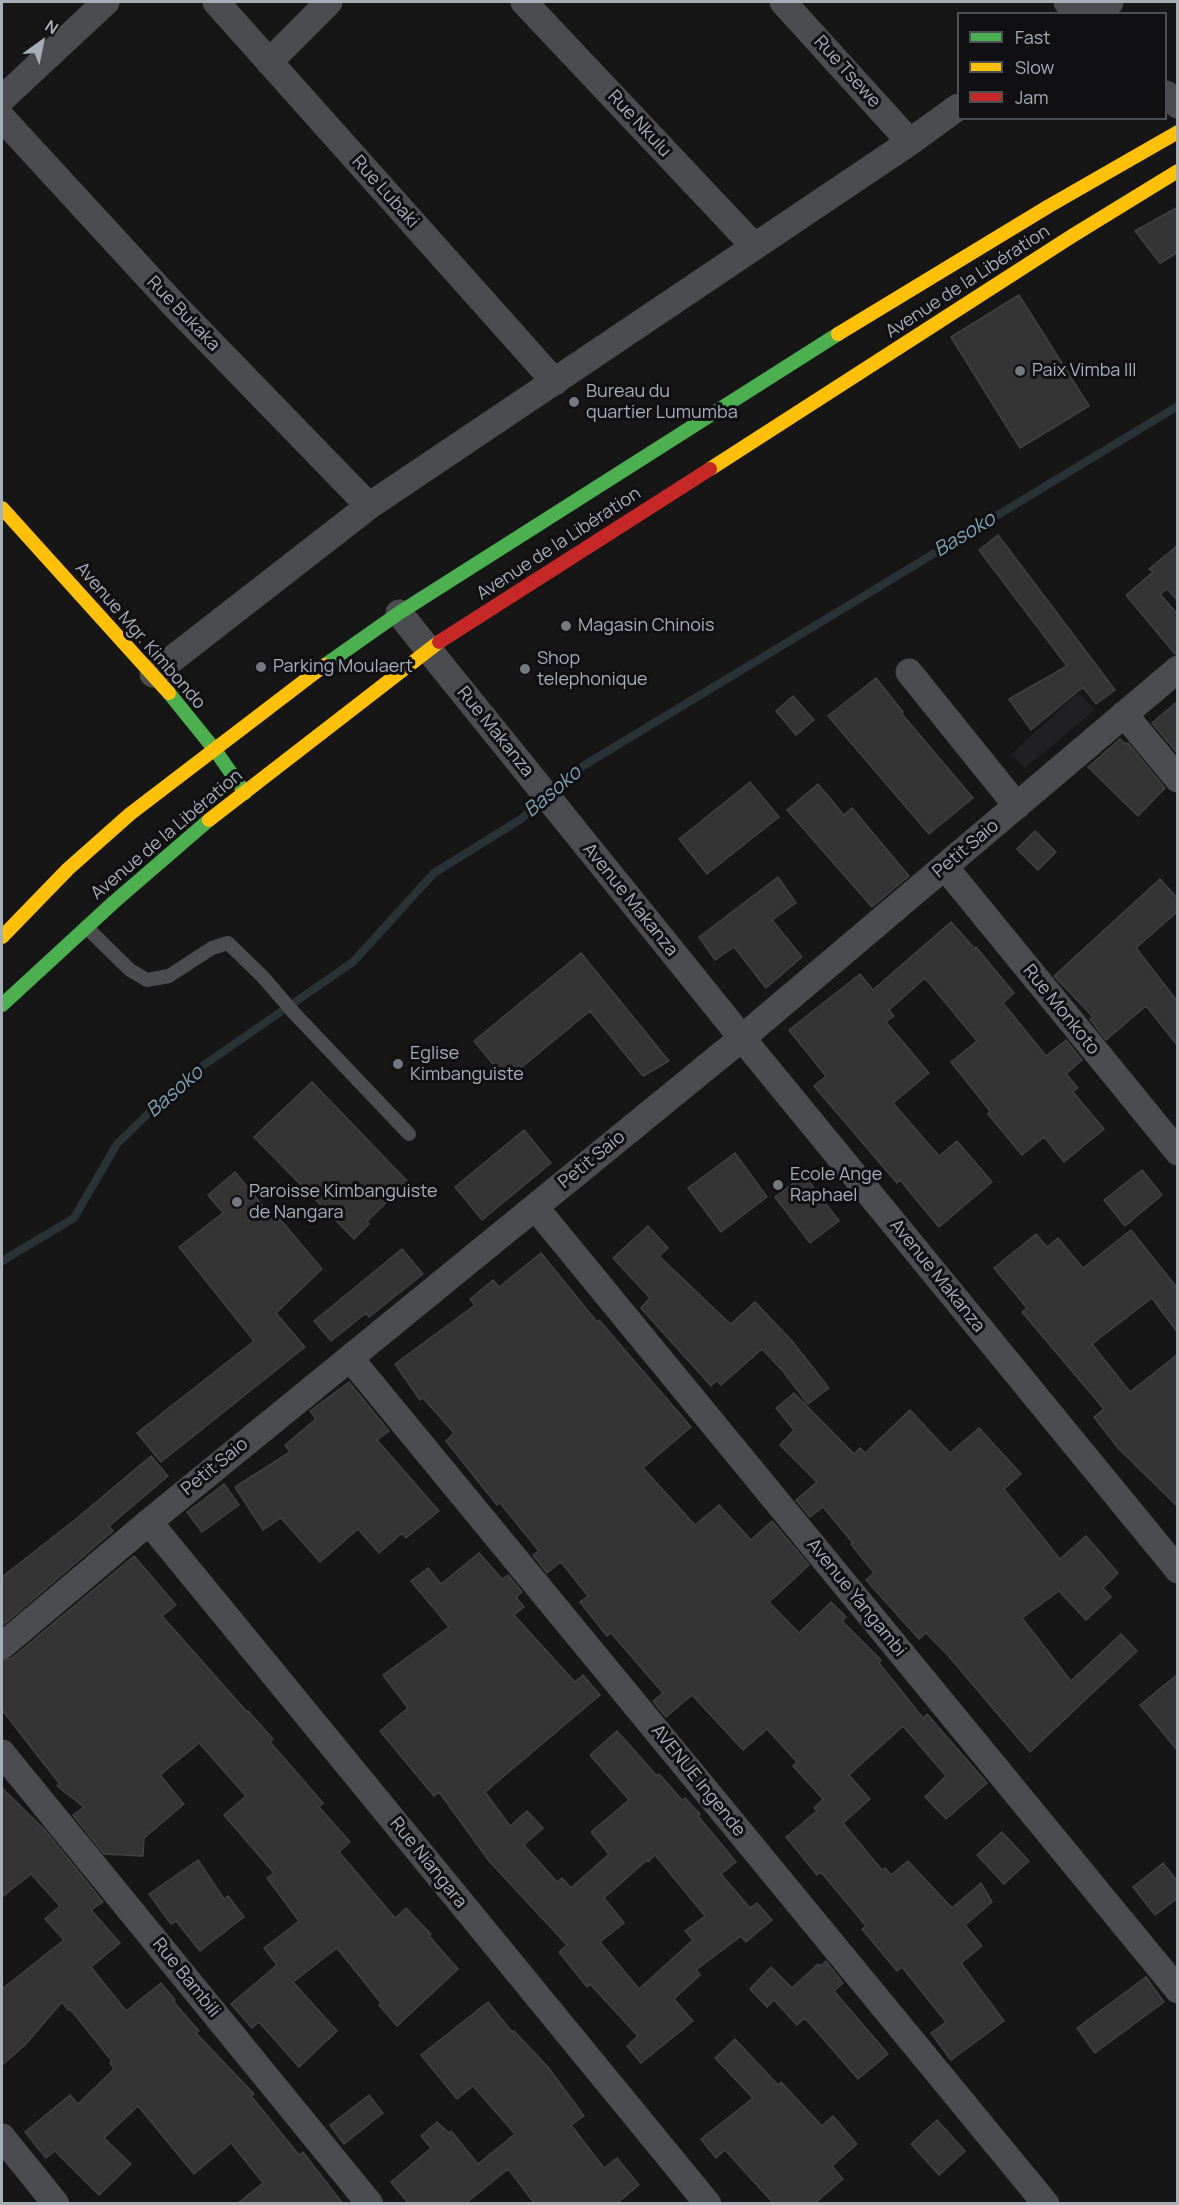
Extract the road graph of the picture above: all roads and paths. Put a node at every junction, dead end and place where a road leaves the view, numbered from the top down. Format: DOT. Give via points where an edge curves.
graph roads {
  1 [pos="106,2"];
  2 [pos="216,2"];
  3 [pos="329,2"];
  4 [pos="524,2"];
  5 [pos="783,2"];
  6 [pos="1110,2"];
  7 [pos="1094,12"];
  8 [pos="268,62"];
  9 [pos="3,100"];
  10 [pos="957,108"];
  11 [pos="1178,132"];
  12 [pos="910,142"];
  13 [pos="1178,171"];
  14 [pos="754,246"];
  15 [pos="555,382"];
  16 [pos="369,506"];
  17 [pos="2,508"];
  18 [pos="399,613"];
  19 [pos="429,649"];
  20 [pos="1178,669"];
  21 [pos="909,672"];
  22 [pos="153,674"];
  23 [pos="1124,714"];
  24 [pos="215,750"];
  25 [pos="1178,779"];
  26 [pos="245,793"];
  27 [pos="1017,806"];
  28 [pos="561,815"];
  29 [pos="945,867"];
  30 [pos="86,927"];
  31 [pos="2,937"];
  32 [pos="2,1005"];
  33 [pos="742,1038"];
  34 [pos="409,1134"];
  35 [pos="1178,1152"];
  36 [pos="535,1207"];
  37 [pos="350,1358"];
  38 [pos="149,1522"];
  39 [pos="1178,1570"];
  40 [pos="2,1646"];
  41 [pos="2,1753"];
  42 [pos="1178,1990"];
  43 [pos="2,2137"];
  44 [pos="56,2204"];
  45 [pos="370,2204"];
  46 [pos="708,2204"];
  47 [pos="1046,2204"];
  1 -- 9 [label="street"];
  2 -- 8 [label="street, Rue Lubaki"];
  3 -- 8 [label="street"];
  4 -- 14 [label="street, Rue Nkulu"];
  5 -- 12 [label="street, Rue Tsewe"];
  6 -- 7 [label="street"];
  8 -- 15 [label="street, Rue Lubaki"];
  9 -- 16 [label="street, Rue Bukaka" via="175,306"];
  10 -- 12 [label="street"];
  11 -- 18 [label="main road, Avenue de la Libération" via="833,337"];
  12 -- 14 [label="street"];
  13 -- 19 [label="main road, Avenue de la Libération"];
  14 -- 15 [label="street"];
  15 -- 16 [label="street"];
  16 -- 22 [label="street"];
  17 -- 22 [label="main road, Avenue Mgr. Kimbondo"];
  18 -- 19 [label="street, Rue Makanza"];
  18 -- 24 [label="main road, Avenue de la Libération" via="313,673"];
  19 -- 26 [label="main road, Avenue de la Libération"];
  19 -- 28 [label="street, Rue Makanza"];
  20 -- 23 [label="street, Petit Saio"];
  21 -- 27 [label="street"];
  22 -- 24 [label="main road, Avenue Mgr. Kimbondo"];
  23 -- 25 [label="street"];
  23 -- 27 [label="street, Petit Saio"];
  24 -- 26 [label="main road, Avenue Mgr. Kimbondo"];
  24 -- 31 [label="main road, Avenue de la Libération" via="130,814 68,869"];
  26 -- 30 [label="main road, Avenue de la Libération"];
  27 -- 29 [label="street, Petit Saio"];
  28 -- 33 [label="street, Avenue Makanza"];
  29 -- 33 [label="street, Petit Saio"];
  29 -- 35 [label="street, Rue Monkoto"];
  30 -- 32 [label="main road, Avenue de la Libération"];
  30 -- 34 [label="lane" via="130,970 147,980 170,976 212,948 228,943"];
  33 -- 36 [label="street, Petit Saio"];
  33 -- 39 [label="street, Avenue Makanza"];
  36 -- 37 [label="street, Petit Saio"];
  36 -- 42 [label="street, Avenue Yangambi"];
  37 -- 38 [label="street, Petit Saio"];
  37 -- 47 [label="street, AVENUE Ingende"];
  38 -- 40 [label="street, Petit Saio"];
  38 -- 46 [label="street, Rue Niangara"];
  41 -- 45 [label="street, Rue Bambili"];
  43 -- 44 [label="street"];
}
